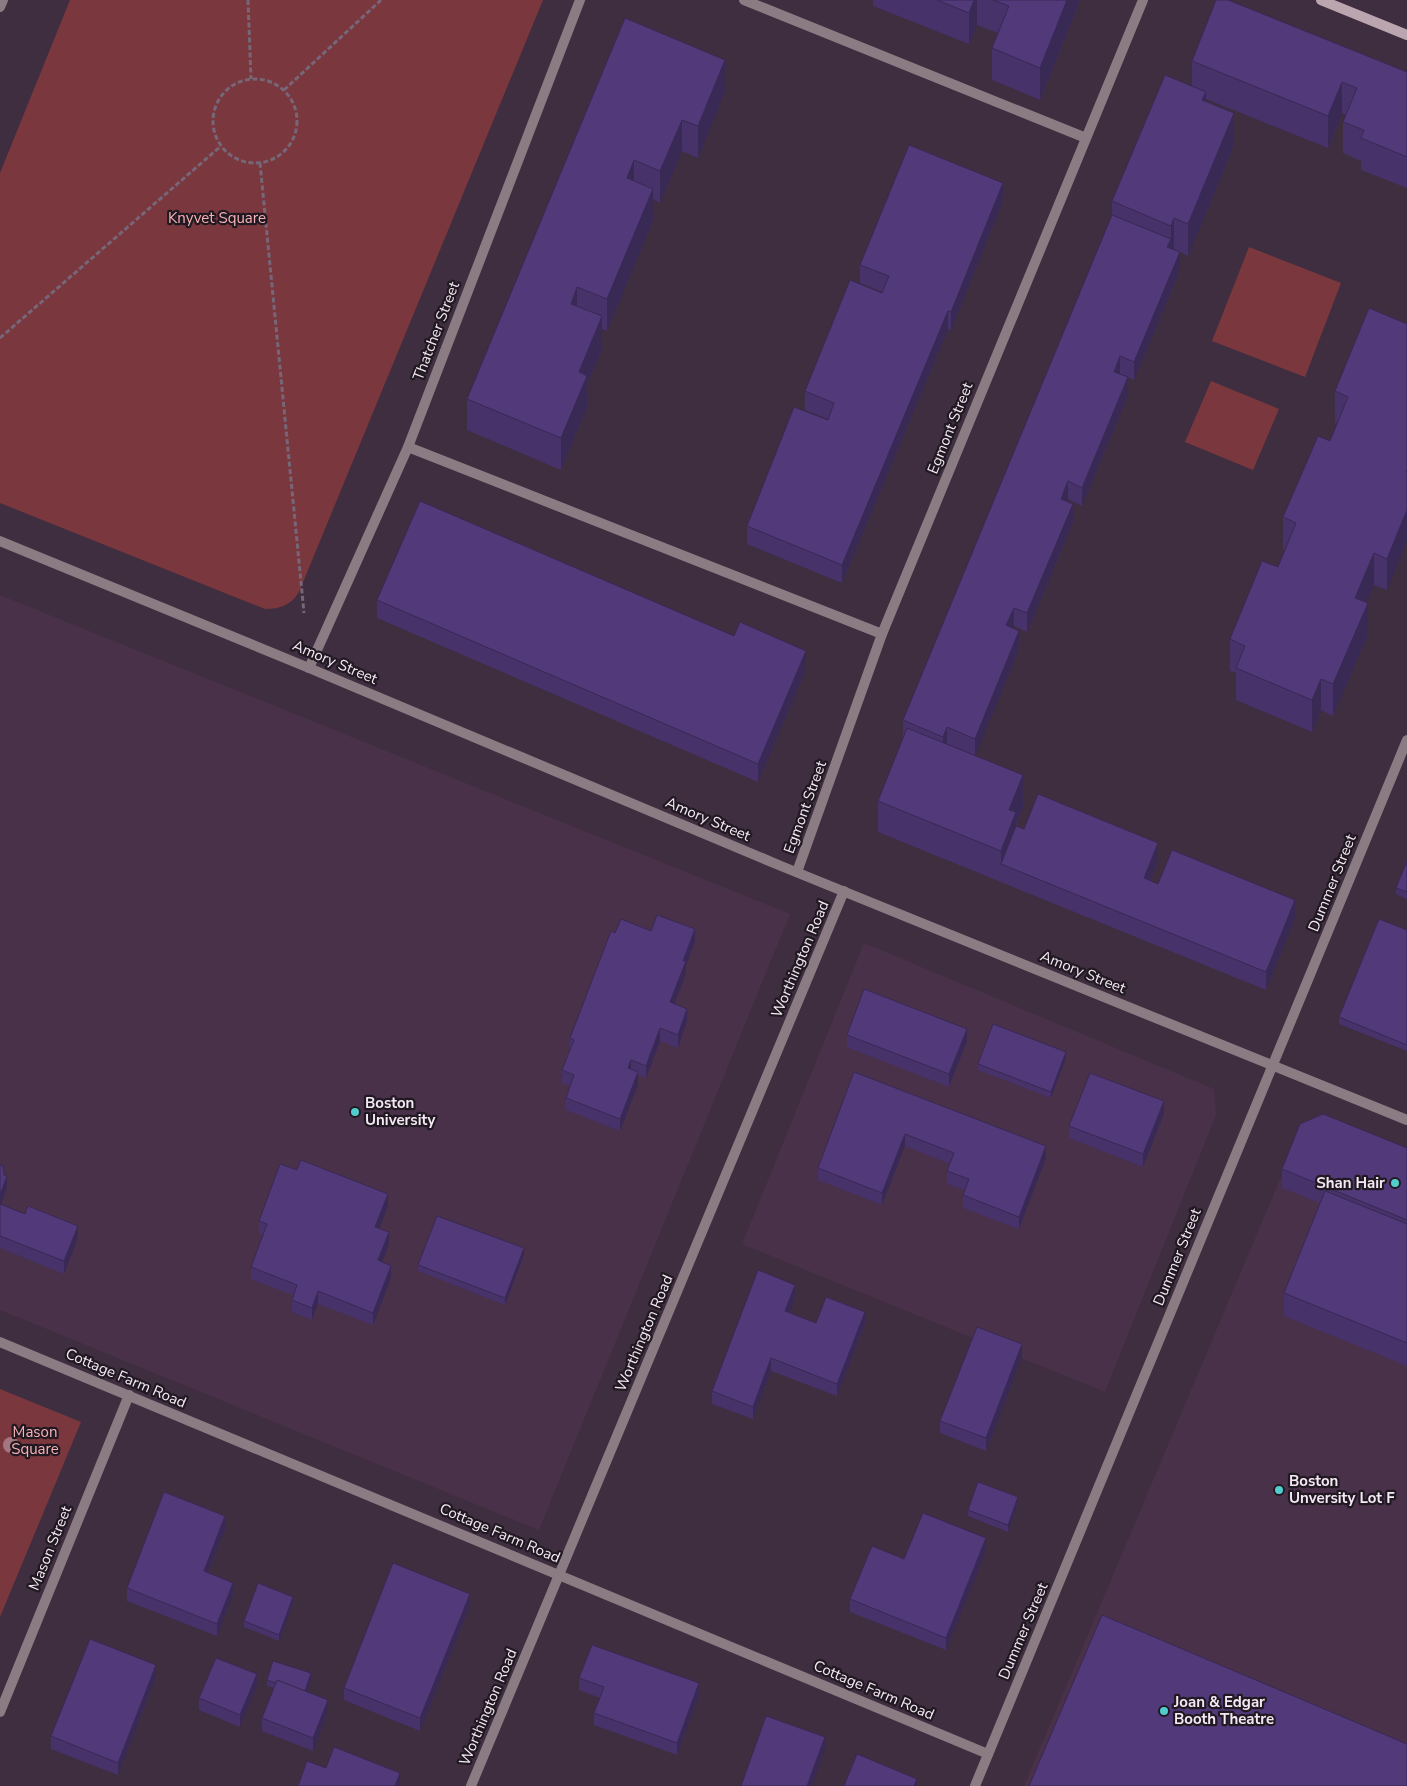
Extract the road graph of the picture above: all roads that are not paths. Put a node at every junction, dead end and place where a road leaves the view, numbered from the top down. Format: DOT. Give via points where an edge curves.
graph roads {
  1 [pos="3,0"];
  2 [pos="580,0"];
  3 [pos="744,0"];
  4 [pos="1143,0"];
  5 [pos="1321,0"];
  6 [pos="0,7"];
  7 [pos="1407,35"];
  8 [pos="1086,138"];
  9 [pos="408,447"];
  10 [pos="0,541"];
  11 [pos="882,634"];
  12 [pos="309,668"];
  13 [pos="1407,740"];
  14 [pos="797,872"];
  15 [pos="844,891"];
  16 [pos="1273,1066"];
  17 [pos="1407,1120"];
  18 [pos="0,1342"];
  19 [pos="129,1395"];
  20 [pos="560,1574"];
  21 [pos="0,1712"];
  22 [pos="988,1754"];
  23 [pos="471,1786"];
  24 [pos="975,1786"];
  1 -- 6 [label="street"];
  2 -- 9 [label="street, Thatcher Street"];
  3 -- 8 [label="street"];
  4 -- 8 [label="street, Egmont Street"];
  5 -- 7 [label="main road"];
  8 -- 11 [label="street, Egmont Street"];
  9 -- 11 [label="street"];
  9 -- 12 [label="street, Thatcher Street"];
  10 -- 12 [label="street, Amory Street"];
  11 -- 14 [label="street, Egmont Street"];
  12 -- 14 [label="street, Amory Street"];
  13 -- 16 [label="street, Dummer Street"];
  14 -- 15 [label="street, Amory Street"];
  15 -- 16 [label="street, Amory Street"];
  15 -- 20 [label="street, Worthington Road"];
  16 -- 17 [label="street, Amory Street"];
  16 -- 22 [label="street, Dummer Street"];
  18 -- 19 [label="street, Cottage Farm Road"];
  19 -- 20 [label="street, Cottage Farm Road"];
  19 -- 21 [label="street, Mason Street"];
  20 -- 22 [label="street, Cottage Farm Road"];
  20 -- 23 [label="street, Worthington Road"];
  22 -- 24 [label="street, Dummer Street"];
}
